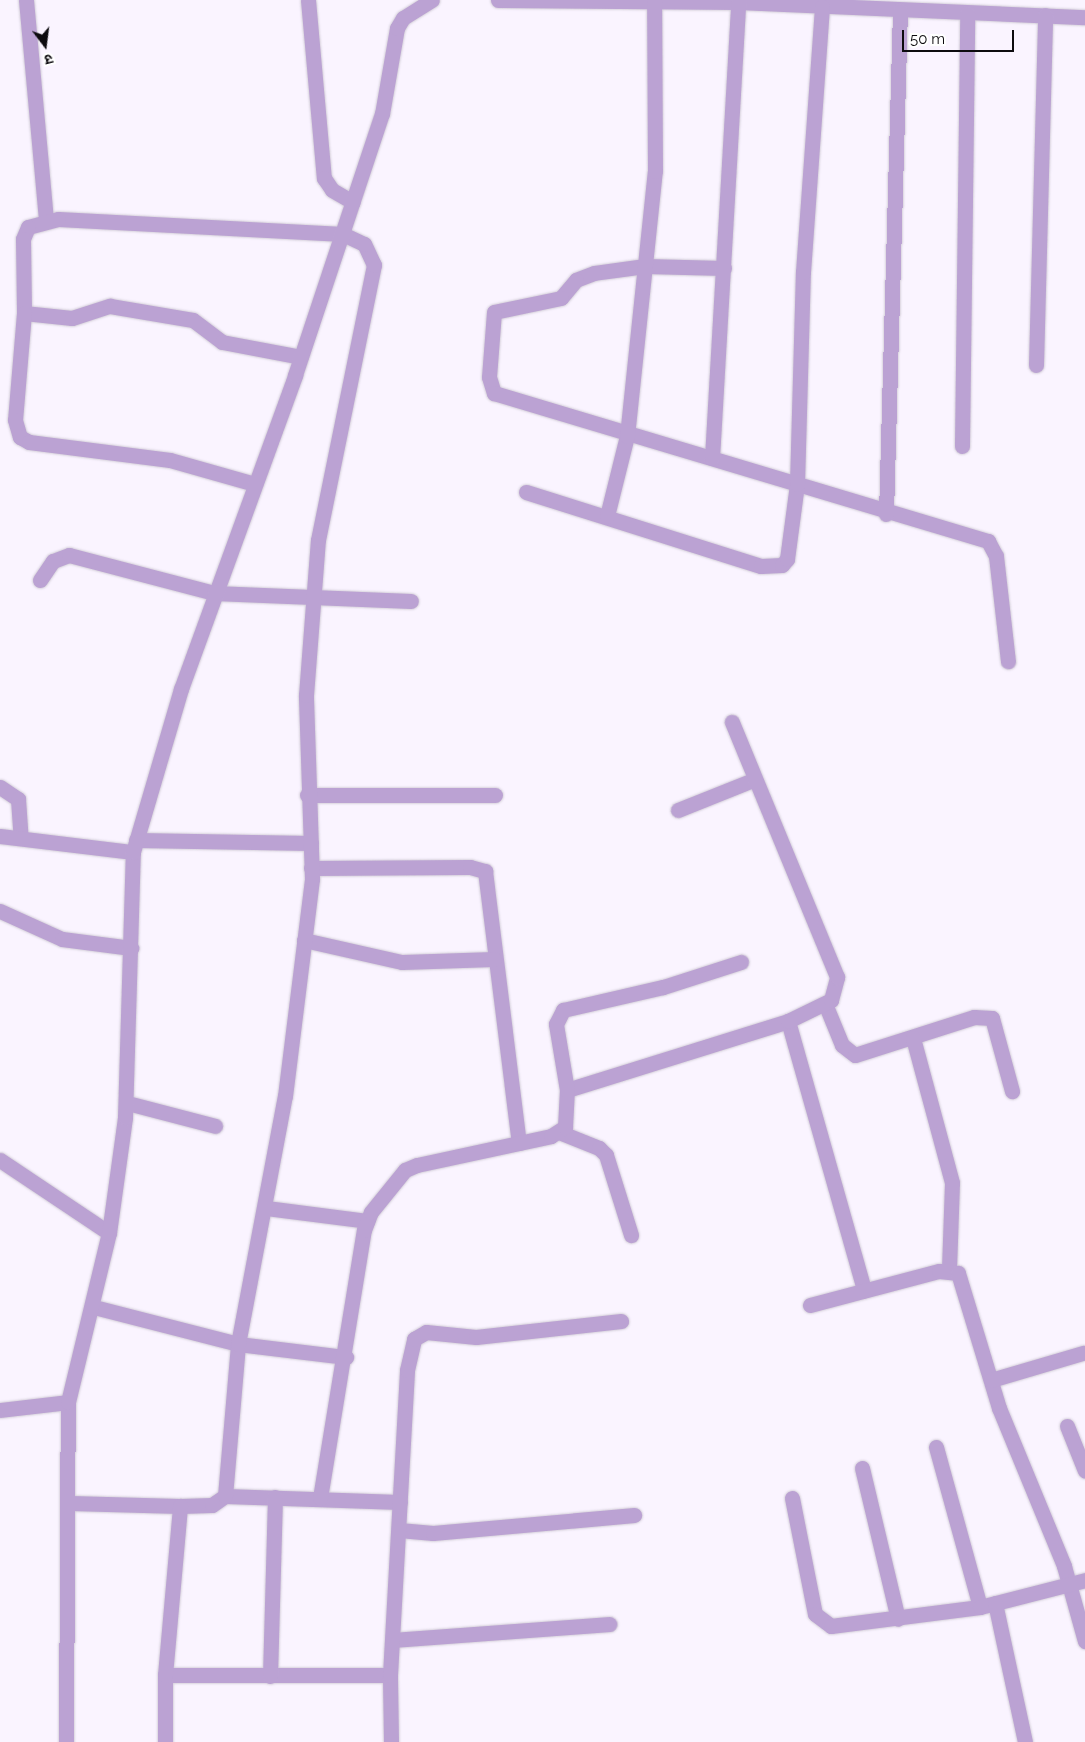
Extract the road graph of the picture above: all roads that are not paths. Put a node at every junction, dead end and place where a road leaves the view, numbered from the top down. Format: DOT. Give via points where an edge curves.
graph roads {
  1 [pos="26,0"];
  2 [pos="308,0"];
  3 [pos="432,0"];
  4 [pos="498,0"];
  5 [pos="654,1"];
  6 [pos="738,2"];
  7 [pos="822,7"];
  8 [pos="900,10"];
  9 [pos="968,13"];
  10 [pos="1046,15"];
  11 [pos="1085,17"];
  12 [pos="353,202"];
  13 [pos="46,220"];
  14 [pos="343,234"];
  15 [pos="645,266"];
  16 [pos="724,268"];
  17 [pos="24,313"];
  18 [pos="301,357"];
  19 [pos="1036,365"];
  20 [pos="627,436"];
  21 [pos="962,446"];
  22 [pos="712,458"];
  23 [pos="255,484"];
  24 [pos="797,484"];
  25 [pos="526,492"];
  26 [pos="886,514"];
  27 [pos="607,516"];
  28 [pos="40,580"];
  29 [pos="214,593"];
  30 [pos="313,599"];
  31 [pos="411,601"];
  32 [pos="1008,661"];
  33 [pos="732,722"];
  34 [pos="753,780"];
  35 [pos="0,787"];
  36 [pos="307,795"];
  37 [pos="495,796"];
  38 [pos="678,810"];
  39 [pos="0,836"];
  40 [pos="21,838"];
  41 [pos="311,843"];
  42 [pos="135,846"];
  43 [pos="311,868"];
  44 [pos="0,911"];
  45 [pos="304,940"];
  46 [pos="131,948"];
  47 [pos="494,959"];
  48 [pos="741,962"];
  49 [pos="826,1006"];
  50 [pos="788,1021"];
  51 [pos="913,1038"];
  52 [pos="567,1090"];
  53 [pos="1012,1091"];
  54 [pos="127,1103"];
  55 [pos="215,1126"];
  56 [pos="559,1132"];
  57 [pos="518,1143"];
  58 [pos="0,1160"];
  59 [pos="266,1208"];
  60 [pos="367,1221"];
  61 [pos="109,1233"];
  62 [pos="630,1235"];
  63 [pos="949,1269"];
  64 [pos="864,1290"];
  65 [pos="810,1305"];
  66 [pos="94,1307"];
  67 [pos="621,1321"];
  68 [pos="238,1344"];
  69 [pos="1083,1353"];
  70 [pos="346,1357"];
  71 [pos="991,1380"];
  72 [pos="68,1402"];
  73 [pos="0,1410"];
  74 [pos="1067,1426"];
  75 [pos="936,1447"];
  76 [pos="862,1468"];
  77 [pos="1085,1471"];
  78 [pos="225,1496"];
  79 [pos="275,1497"];
  80 [pos="320,1498"];
  81 [pos="792,1498"];
  82 [pos="400,1502"];
  83 [pos="70,1503"];
  84 [pos="180,1506"];
  85 [pos="634,1515"];
  86 [pos="399,1530"];
  87 [pos="1085,1580"];
  88 [pos="1070,1585"];
  89 [pos="996,1603"];
  90 [pos="980,1607"];
  91 [pos="898,1619"];
  92 [pos="610,1624"];
  93 [pos="393,1640"];
  94 [pos="1085,1640"];
  95 [pos="165,1675"];
  96 [pos="390,1675"];
  97 [pos="270,1676"];
  98 [pos="66,1742"];
  99 [pos="165,1742"];
  100 [pos="391,1742"];
  101 [pos="1024,1742"];
  1 -- 13 [label="street"];
  2 -- 12 [label="street" via="324,178 332,190"];
  3 -- 12 [label="street" via="403,18 397,28 382,114"];
  4 -- 5 [label="street"];
  5 -- 6 [label="street"];
  5 -- 15 [label="street" via="656,150"];
  6 -- 7 [label="street"];
  6 -- 16 [label="street"];
  7 -- 8 [label="street"];
  7 -- 24 [label="street" via="803,272"];
  8 -- 9 [label="street"];
  8 -- 26 [label="street"];
  9 -- 10 [label="street"];
  9 -- 21 [label="street"];
  10 -- 11 [label="street"];
  10 -- 19 [label="street"];
  12 -- 14 [label="street"];
  13 -- 14 [label="street"];
  13 -- 17 [label="street" via="28,227 23,239"];
  14 -- 18 [label="street"];
  14 -- 30 [label="street" via="364,244 374,265 319,528"];
  15 -- 16 [label="street"];
  15 -- 20 [label="street"];
  15 -- 20 [label="street" via="584,275 561,298 501,308 491,320 489,377 494,393"];
  16 -- 22 [label="street"];
  17 -- 18 [label="street" via="64,319 110,306 193,320 222,342"];
  17 -- 23 [label="street" via="15,420 20,437 29,442 170,460"];
  18 -- 23 [label="street"];
  20 -- 22 [label="street"];
  20 -- 27 [label="street"];
  22 -- 24 [label="street"];
  23 -- 29 [label="street"];
  24 -- 26 [label="street"];
  24 -- 27 [label="street" via="787,559 772,568"];
  25 -- 27 [label="street"];
  26 -- 32 [label="street" via="988,541 996,556"];
  28 -- 29 [label="street" via="53,561 69,555"];
  29 -- 30 [label="street"];
  29 -- 42 [label="street"];
  30 -- 31 [label="street"];
  30 -- 36 [label="street" via="306,695"];
  33 -- 34 [label="street"];
  34 -- 38 [label="street"];
  34 -- 49 [label="street" via="837,977"];
  35 -- 40 [label="street" via="18,800"];
  36 -- 37 [label="street"];
  36 -- 41 [label="street"];
  39 -- 40 [label="street"];
  40 -- 42 [label="street"];
  41 -- 42 [label="street"];
  41 -- 43 [label="street"];
  42 -- 46 [label="street"];
  43 -- 45 [label="street"];
  43 -- 47 [label="street" via="478,868 487,877"];
  44 -- 46 [label="street" via="62,939"];
  45 -- 47 [label="street" via="402,962"];
  45 -- 59 [label="street"];
  46 -- 54 [label="street"];
  47 -- 57 [label="street"];
  48 -- 52 [label="street" via="647,992 563,1010 556,1024"];
  49 -- 50 [label="street"];
  49 -- 51 [label="street" via="847,1052 864,1054"];
  50 -- 52 [label="street"];
  50 -- 64 [label="street"];
  51 -- 53 [label="street" via="974,1017 992,1018"];
  51 -- 63 [label="street" via="952,1183"];
  52 -- 56 [label="street" via="569,1120"];
  54 -- 55 [label="street"];
  54 -- 61 [label="street"];
  56 -- 57 [label="street"];
  56 -- 62 [label="street" via="599,1148 606,1155"];
  57 -- 60 [label="street" via="405,1170"];
  58 -- 61 [label="street"];
  59 -- 60 [label="street"];
  59 -- 68 [label="street"];
  60 -- 70 [label="street"];
  61 -- 66 [label="street"];
  63 -- 64 [label="street"];
  63 -- 71 [label="street" via="963,1280"];
  64 -- 65 [label="street"];
  66 -- 68 [label="street"];
  66 -- 72 [label="street"];
  67 -- 82 [label="street" via="476,1337 418,1334 407,1370"];
  68 -- 70 [label="street"];
  68 -- 78 [label="street"];
  69 -- 71 [label="street"];
  70 -- 80 [label="street"];
  71 -- 88 [label="street"];
  72 -- 73 [label="street"];
  72 -- 83 [label="street"];
  74 -- 77 [label="street"];
  75 -- 90 [label="street"];
  76 -- 91 [label="street"];
  78 -- 79 [label="street"];
  78 -- 84 [label="street" via="212,1505"];
  79 -- 80 [label="street"];
  79 -- 97 [label="street"];
  80 -- 82 [label="street"];
  81 -- 91 [label="street" via="820,1621 843,1627"];
  82 -- 86 [label="street"];
  83 -- 84 [label="street"];
  83 -- 98 [label="street"];
  84 -- 95 [label="street"];
  85 -- 86 [label="street" via="433,1534"];
  86 -- 93 [label="street"];
  87 -- 88 [label="street"];
  88 -- 89 [label="street"];
  88 -- 94 [label="street"];
  89 -- 90 [label="street"];
  89 -- 101 [label="street"];
  90 -- 91 [label="street"];
  92 -- 93 [label="street"];
  93 -- 96 [label="street"];
  95 -- 97 [label="street"];
  95 -- 99 [label="street"];
  96 -- 97 [label="street"];
  96 -- 100 [label="street"];
}
